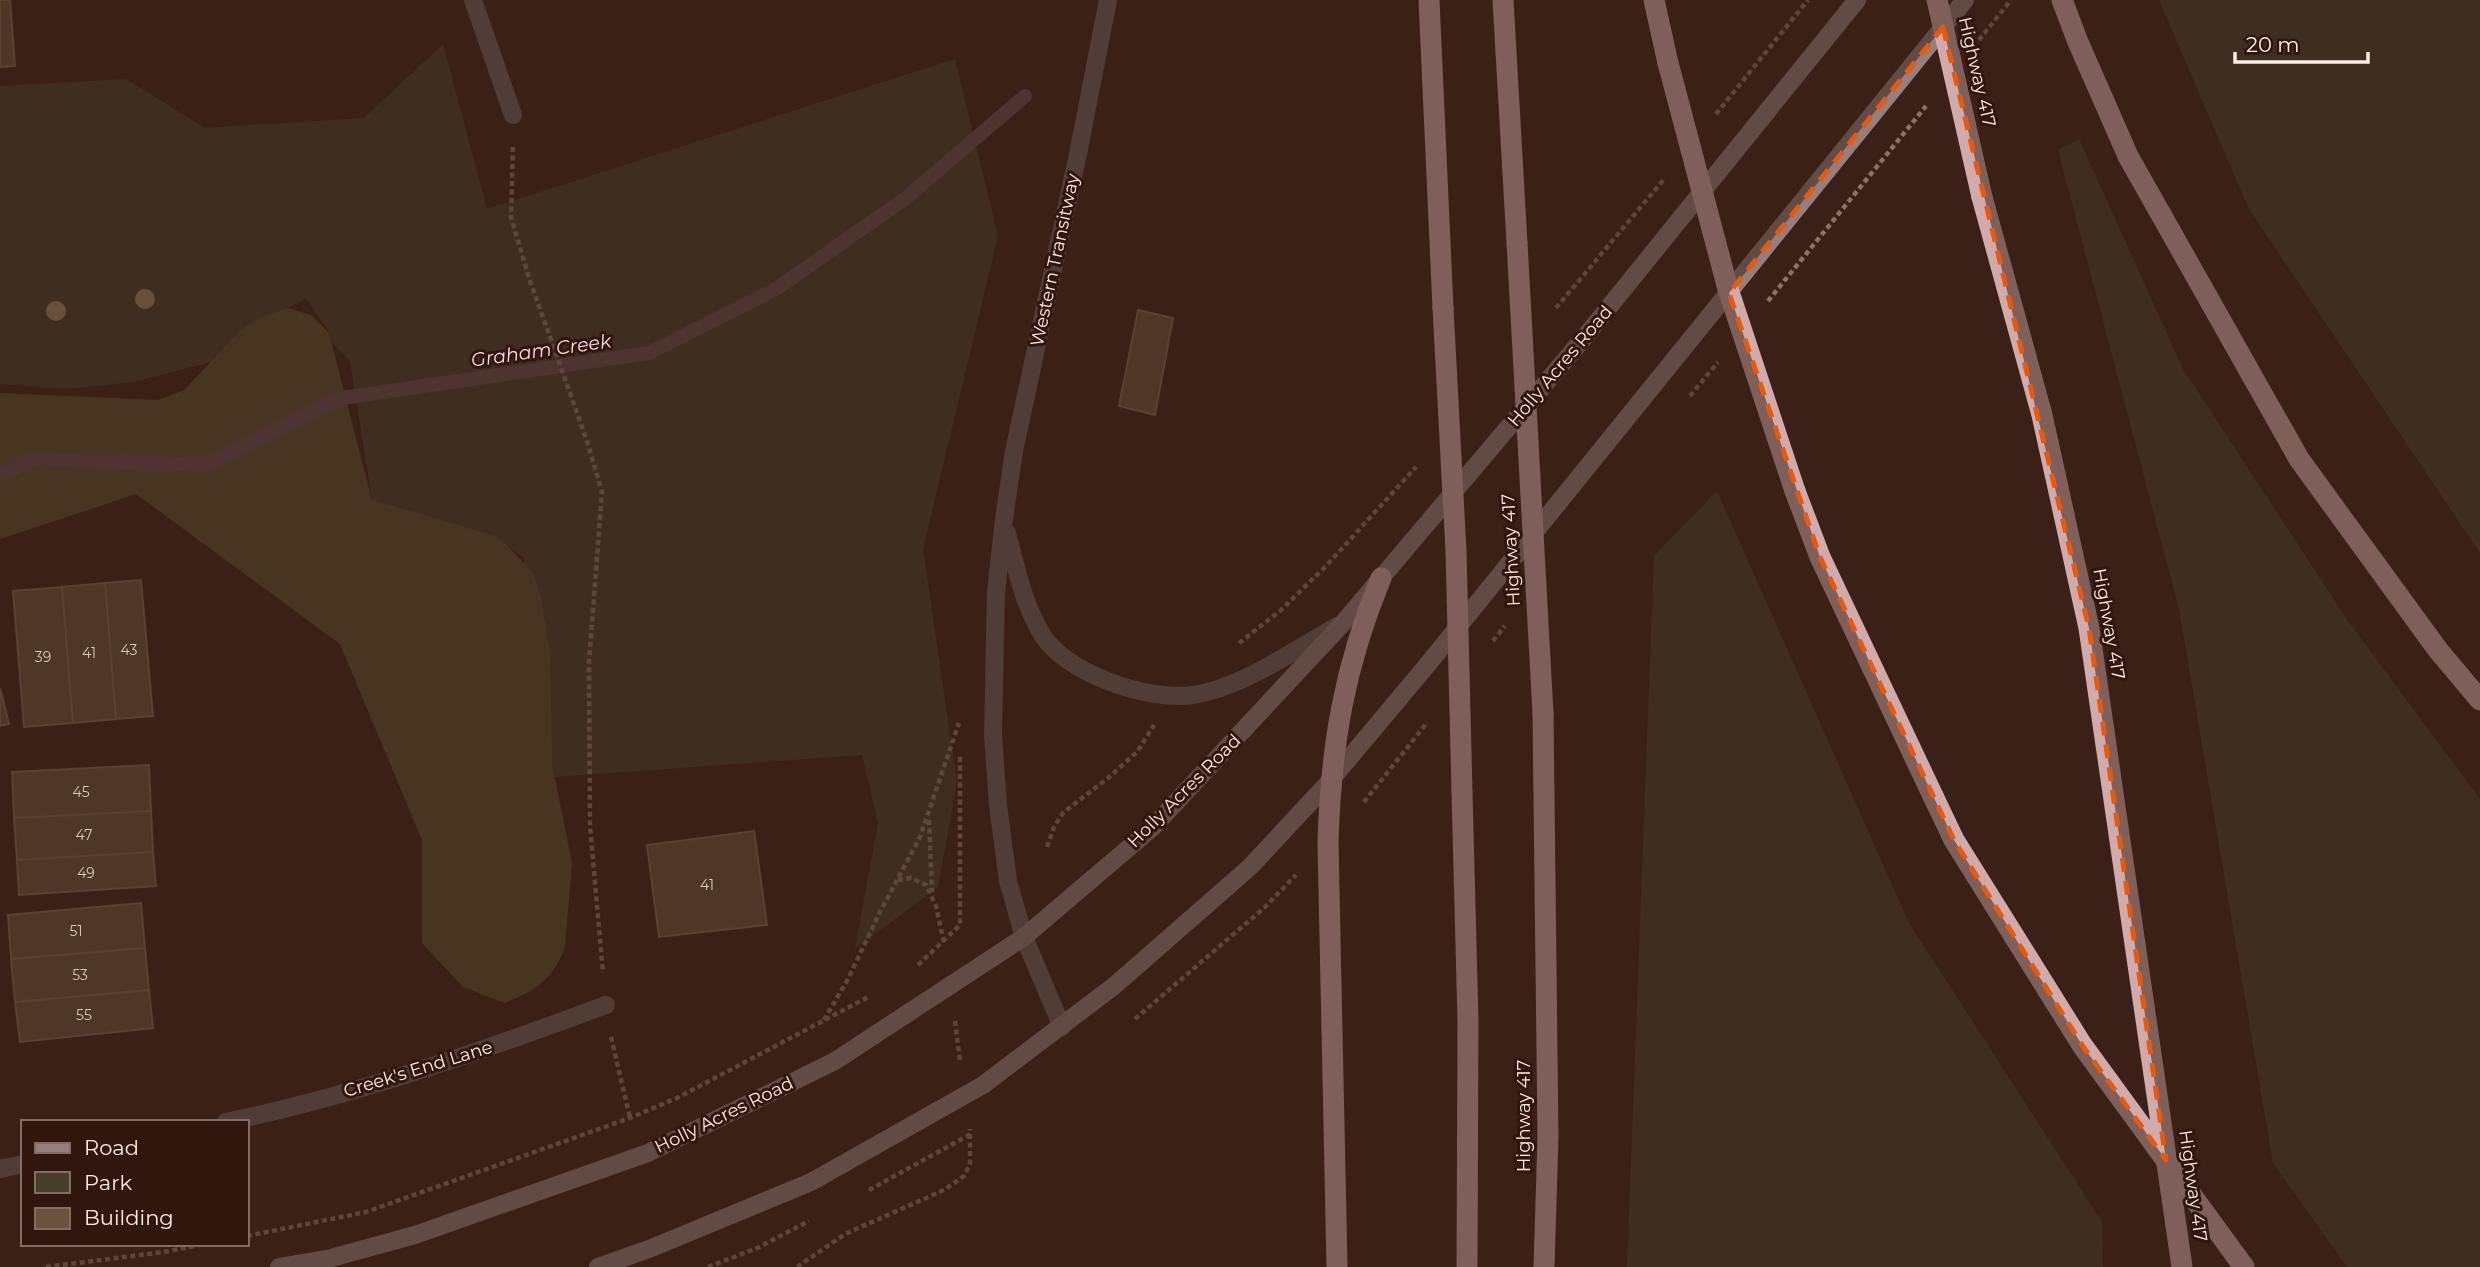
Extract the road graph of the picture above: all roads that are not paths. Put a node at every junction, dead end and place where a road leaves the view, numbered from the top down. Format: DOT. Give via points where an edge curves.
graph roads {
  1 [pos="473,0"];
  2 [pos="1108,0"];
  3 [pos="1429,0"];
  4 [pos="1503,0"];
  5 [pos="1654,0"];
  6 [pos="1857,0"];
  7 [pos="1937,0"];
  8 [pos="1965,0"];
  9 [pos="2062,0"];
  10 [pos="513,115"];
  11 [pos="1004,519"];
  12 [pos="1381,578"];
  13 [pos="1343,623"];
  14 [pos="2480,700"];
  15 [pos="1330,781"];
  16 [pos="1024,937"];
  17 [pos="606,1005"];
  18 [pos="1062,1027"];
  19 [pos="235,1120"];
  20 [pos="21,1164"];
  21 [pos="0,1169"];
  22 [pos="279,1267"];
  23 [pos="598,1267"];
  24 [pos="1337,1267"];
  25 [pos="1467,1267"];
  26 [pos="1544,1267"];
  27 [pos="2182,1267"];
  28 [pos="2244,1267"];
  1 -- 10 [label="street"];
  2 -- 11 [label="street, Western Transitway" via="1014,451"];
  3 -- 25 [label="highway, bridge" via="1456,551 1468,1021"];
  4 -- 26 [label="highway, Highway 417, bridge" via="1543,713 1548,1137"];
  5 -- 28 [label="highway, bridge" via="1728,289 1820,557 1954,840 2082,1045"];
  6 -- 12 [label="main road, Holly Acres Road" via="1588,333"];
  7 -- 27 [label="highway, Highway 417, bridge" via="1983,197 2042,415 2089,628"];
  8 -- 15 [label="main road"];
  9 -- 14 [label="highway" via="2128,156 2299,459 2438,650"];
  11 -- 13 [label="street, Western Transitway" via="1023,596 1042,636 1097,679 1168,696 1193,695 1243,678"];
  11 -- 16 [label="street, Western Transitway" via="996,592 993,736 1008,881"];
  12 -- 13 [label="main road, Holly Acres Road"];
  12 -- 15 [label="highway" via="1345,684"];
  13 -- 16 [label="main road, Holly Acres Road" via="1152,828"];
  15 -- 18 [label="main road" via="1250,867"];
  15 -- 24 [label="highway"];
  16 -- 18 [label="street, Western Transitway"];
  16 -- 22 [label="main road, Holly Acres Road" via="835,1060 648,1153 415,1235"];
  17 -- 19 [label="street, Creek's End Lane" via="474,1054 292,1108"];
  18 -- 23 [label="main road" via="965,1096 811,1182"];
  20 -- 21 [label="street"];
}
